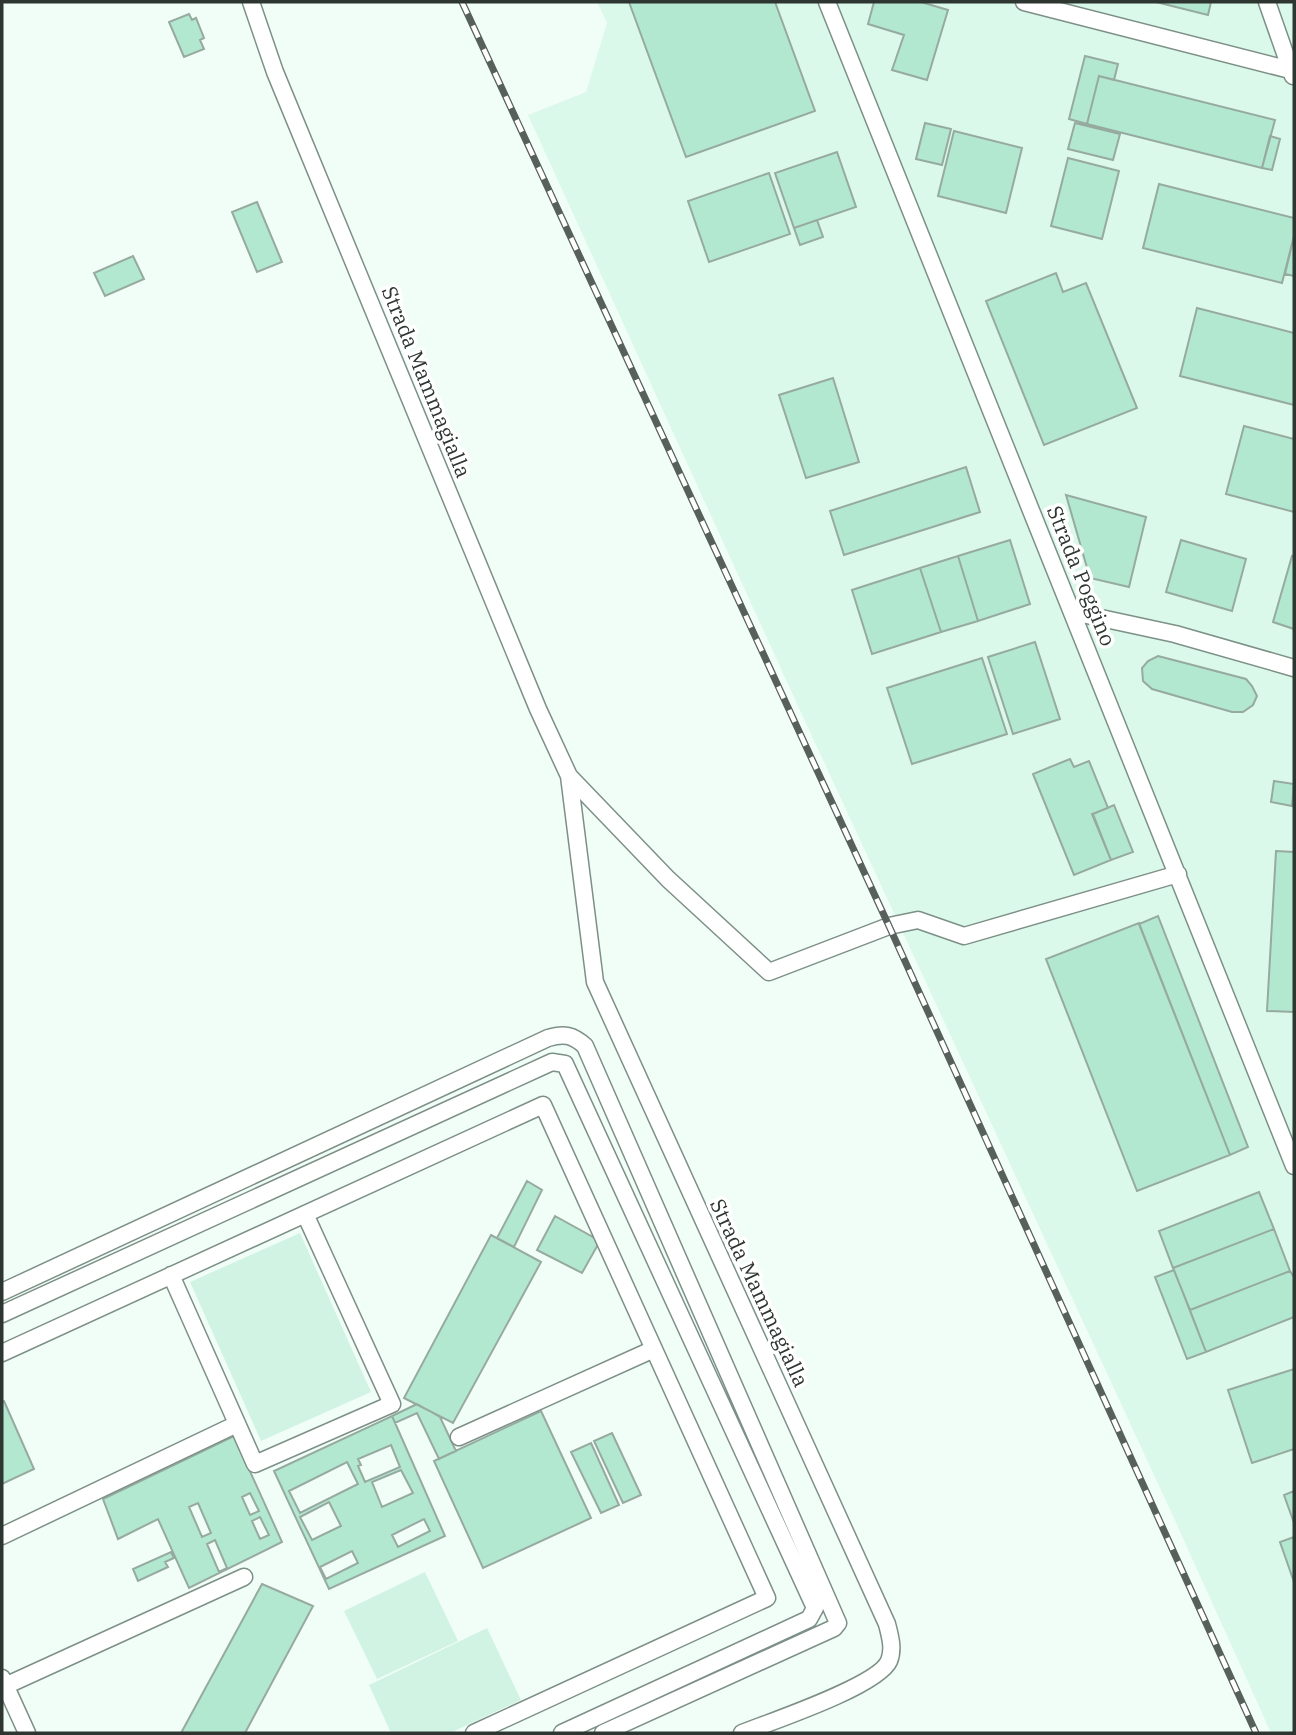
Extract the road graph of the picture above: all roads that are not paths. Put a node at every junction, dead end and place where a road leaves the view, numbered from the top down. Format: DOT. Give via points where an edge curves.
graph roads {
  1 [pos="251,2"];
  2 [pos="827,2"];
  3 [pos="1024,2"];
  4 [pos="1267,2"];
  5 [pos="1293,74"];
  6 [pos="1073,612"];
  7 [pos="1294,668"];
  8 [pos="569,776"];
  9 [pos="1178,874"];
  10 [pos="1294,1166"];
  11 [pos="305,1214"];
  12 [pos="171,1275"];
  13 [pos="2,1292"];
  14 [pos="2,1314"];
  15 [pos="654,1349"];
  16 [pos="2,1353"];
  17 [pos="237,1424"];
  18 [pos="459,1437"];
  19 [pos="2,1536"];
  20 [pos="244,1577"];
  21 [pos="4,1682"];
  22 [pos="27,1733"];
  23 [pos="474,1733"];
  24 [pos="562,1733"];
  25 [pos="603,1733"];
  26 [pos="742,1733"];
  1 -- 8 [label="street, Strada Mammagialla" via="291,110"];
  2 -- 6 [label="street, Strada Poggino"];
  3 -- 5 [label="street"];
  4 -- 5 [label="street"];
  6 -- 7 [label="street" via="1175,634"];
  6 -- 9 [label="street, Strada Poggino"];
  8 -- 9 [label="street, Strada Mammagialla" via="668,879 769,972 889,926 918,920 964,936"];
  8 -- 26 [label="street, Strada Mammagialla" via="594,982 891,1638 889,1661 874,1677"];
  9 -- 10 [label="street, Strada Poggino"];
  11 -- 12 [label="street"];
  11 -- 15 [label="street" via="543,1105"];
  11 -- 17 [label="street" via="392,1404 255,1464"];
  12 -- 16 [label="street"];
  12 -- 17 [label="street"];
  13 -- 25 [label="street" via="548,1038 561,1034 575,1037 585,1046 838,1623"];
  14 -- 24 [label="street" via="552,1062 565,1064 815,1608 810,1619"];
  15 -- 18 [label="street"];
  15 -- 23 [label="street" via="767,1598"];
  17 -- 19 [label="street"];
  20 -- 21 [label="street"];
  21 -- 22 [label="street"];
}
